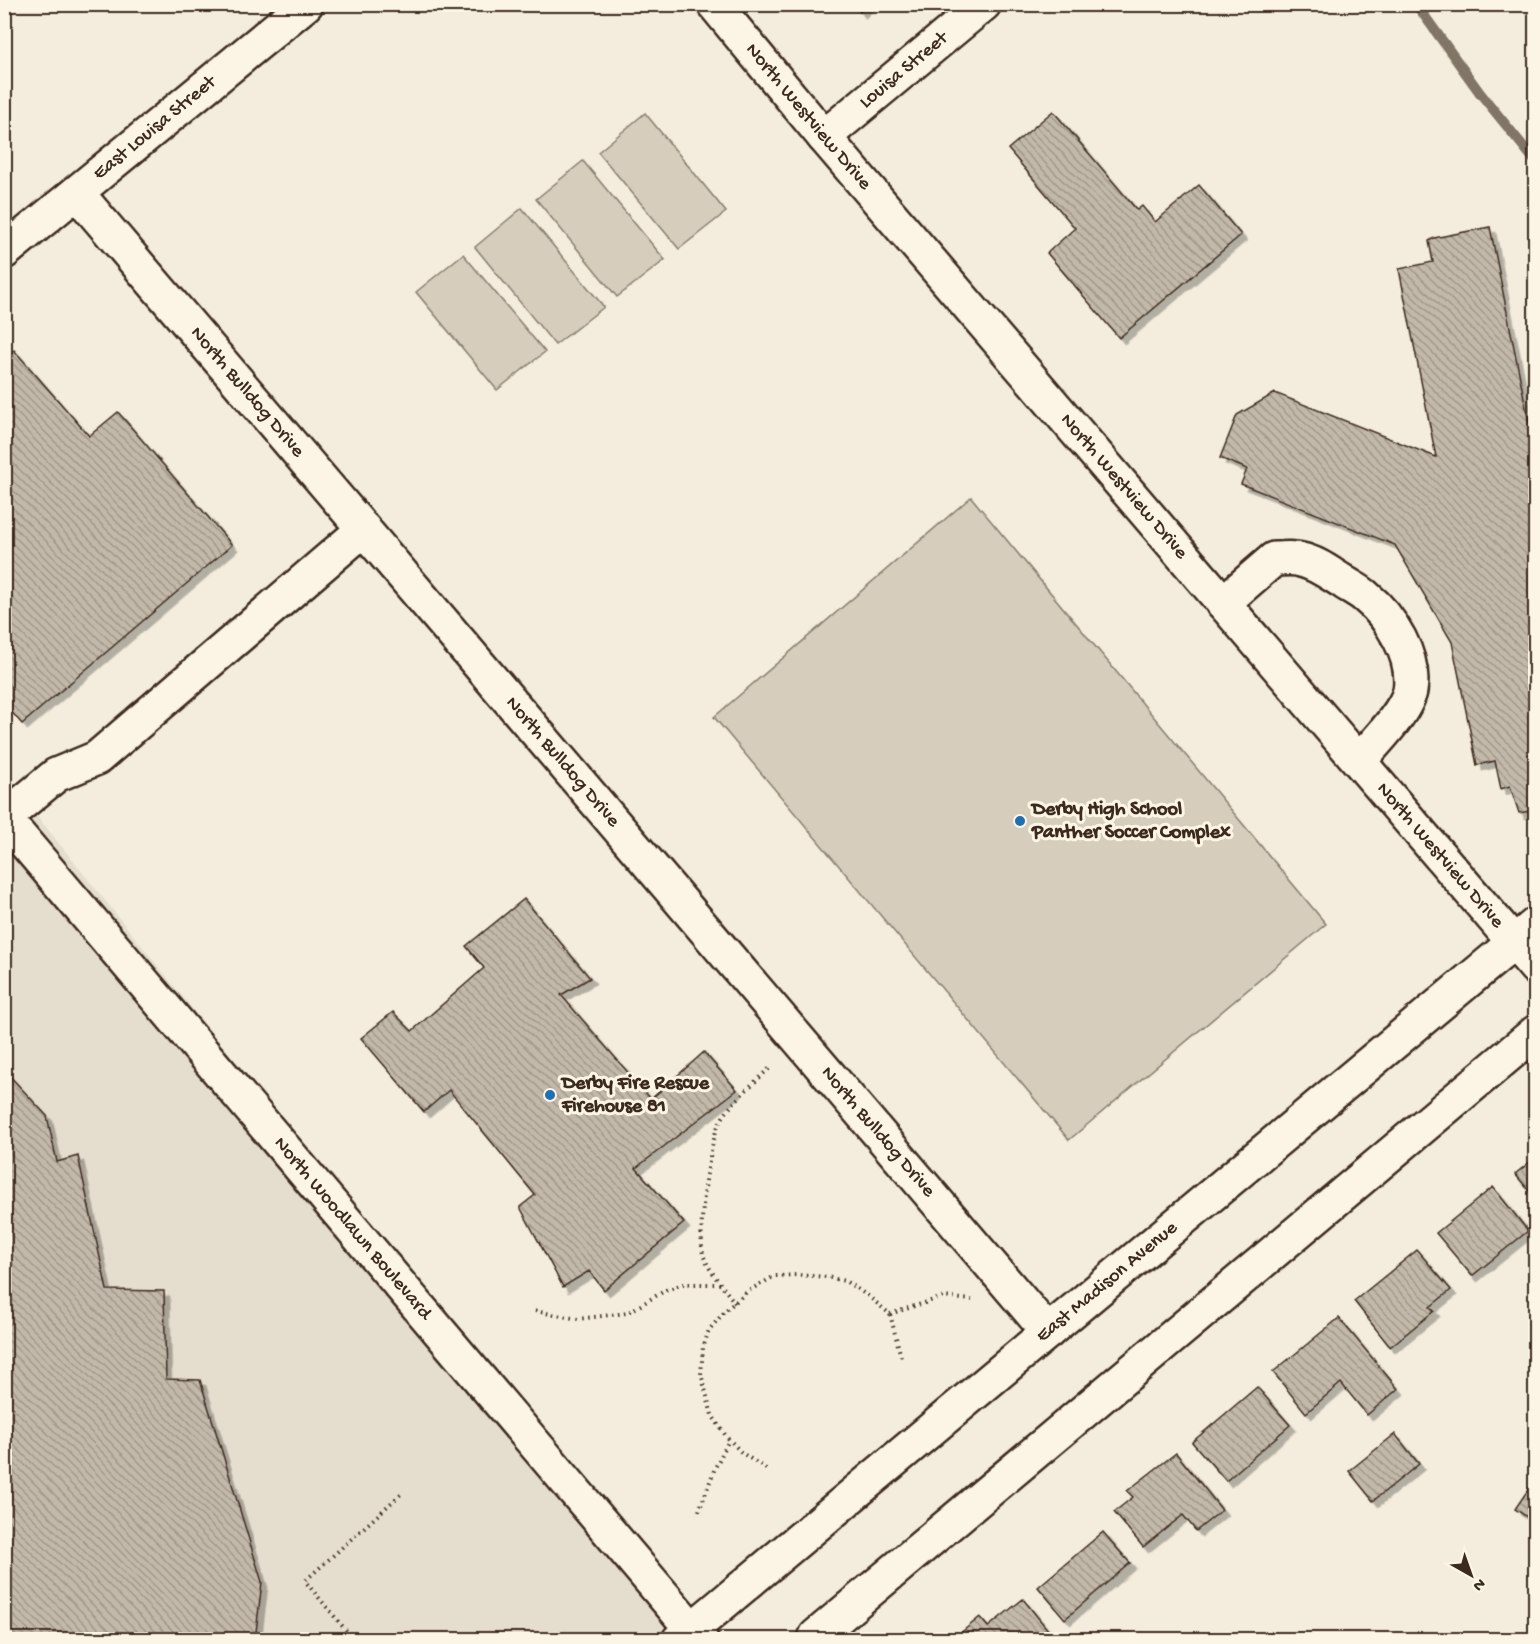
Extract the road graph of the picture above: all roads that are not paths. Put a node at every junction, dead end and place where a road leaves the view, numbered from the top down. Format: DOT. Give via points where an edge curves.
graph roads {
  1 [pos="306,4"];
  2 [pos="714,4"];
  3 [pos="984,4"];
  4 [pos="824,137"];
  5 [pos="77,193"];
  6 [pos="4,252"];
  7 [pos="364,529"];
  8 [pos="1223,603"];
  9 [pos="1359,761"];
  10 [pos="4,818"];
  11 [pos="1525,933"];
  12 [pos="1536,968"];
  13 [pos="1536,1032"];
  14 [pos="1048,1332"];
  15 [pos="691,1636"];
  16 [pos="816,1636"];
  1 -- 5 [label="street, East Louisa Street"];
  2 -- 4 [label="street, North Westview Drive"];
  3 -- 4 [label="street, Louisa Street"];
  4 -- 8 [label="street, North Westview Drive"];
  5 -- 6 [label="street, East Louisa Street"];
  5 -- 7 [label="street, North Bulldog Drive"];
  7 -- 10 [label="street" via="97,758 56,775"];
  7 -- 14 [label="street, North Bulldog Drive"];
  8 -- 9 [label="street, North Westview Drive"];
  8 -- 9 [label="street" via="1274,559 1300,559 1365,596 1381,613 1399,636 1409,663 1409,695 1381,737"];
  9 -- 11 [label="street, North Westview Drive"];
  10 -- 15 [label="street, North Woodlawn Boulevard"];
  11 -- 12 [label="street, North Westview Drive"];
  11 -- 14 [label="street, East Madison Avenue"];
  13 -- 16 [label="street"];
  14 -- 15 [label="street, East Madison Avenue"];
}
